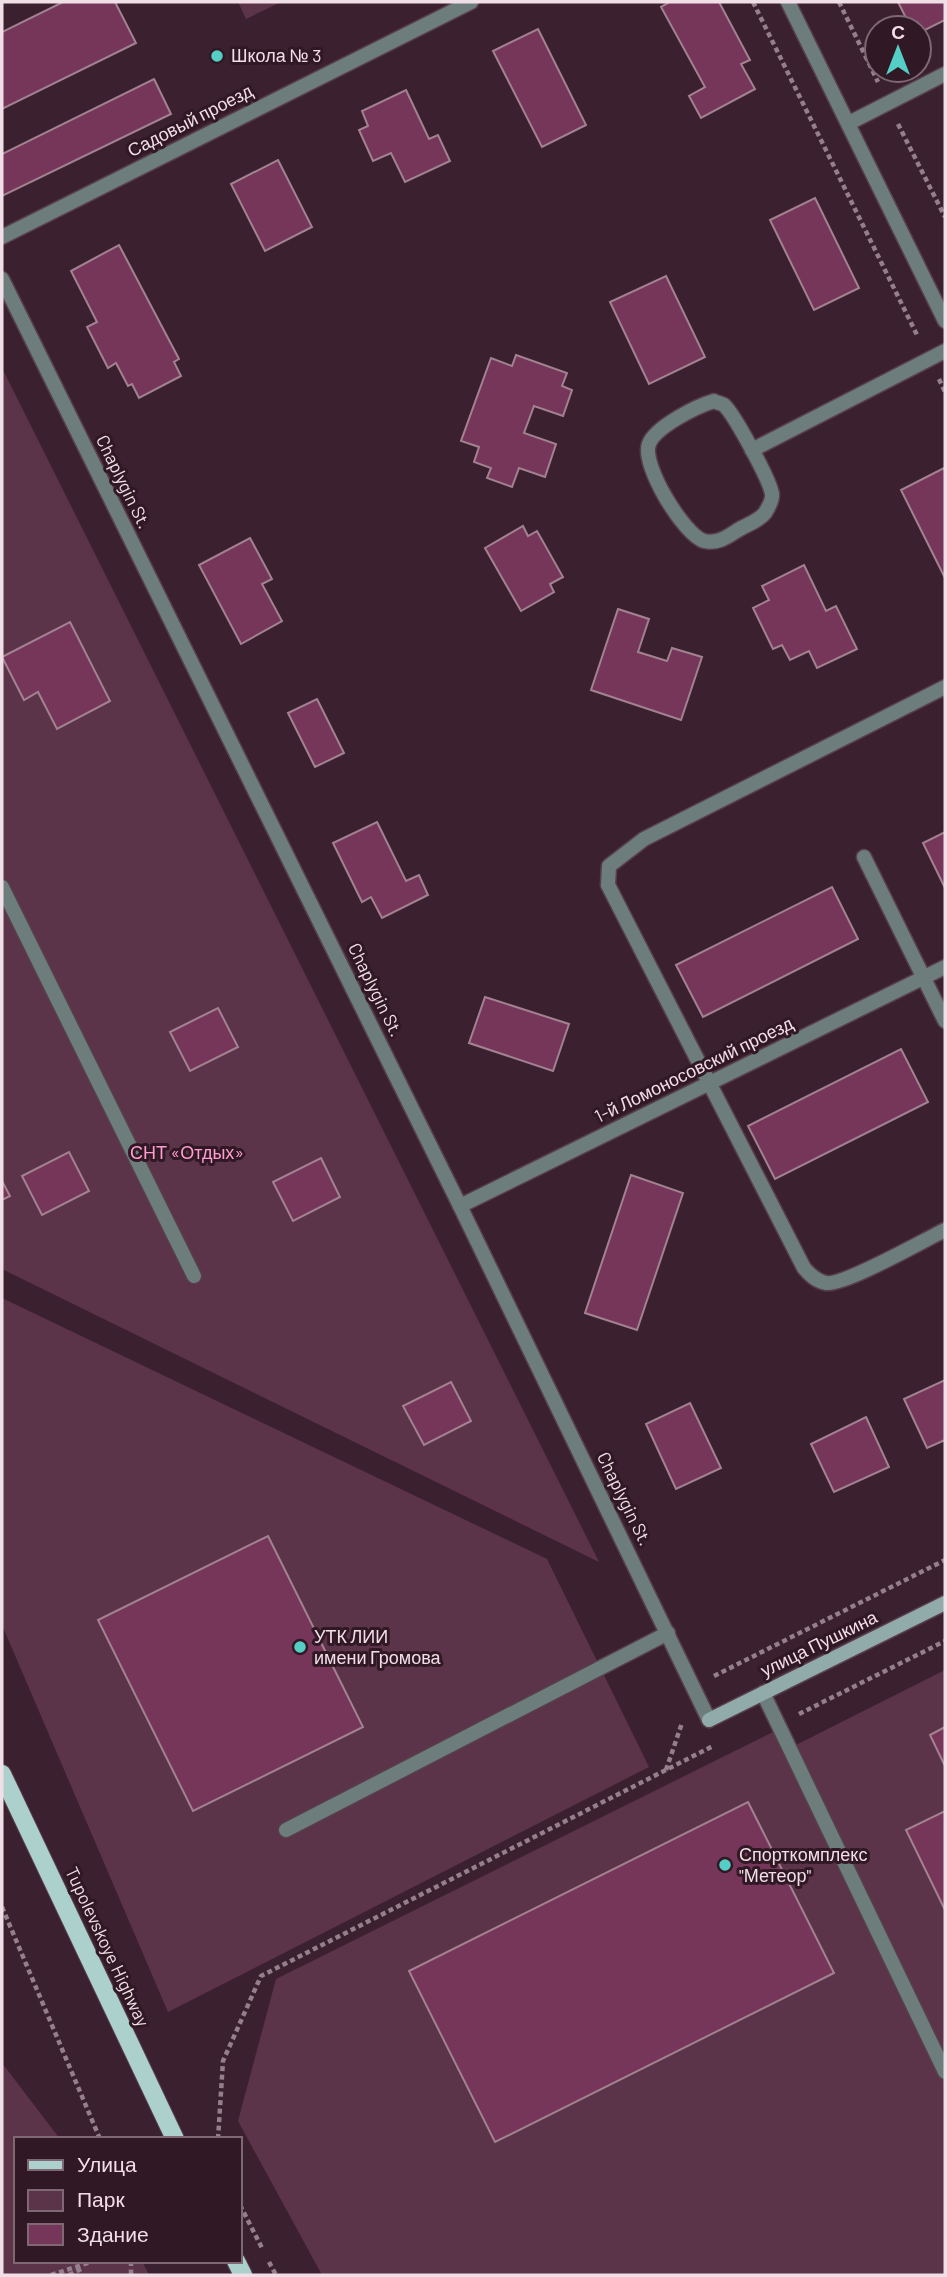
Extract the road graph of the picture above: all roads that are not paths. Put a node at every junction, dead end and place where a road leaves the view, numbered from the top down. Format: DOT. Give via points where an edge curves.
graph roads {
  1 [pos="471,2"];
  2 [pos="788,2"];
  3 [pos="945,74"];
  4 [pos="849,123"];
  5 [pos="2,237"];
  6 [pos="2,279"];
  7 [pos="945,321"];
  8 [pos="945,351"];
  9 [pos="752,450"];
  10 [pos="945,687"];
  11 [pos="864,857"];
  12 [pos="2,887"];
  13 [pos="945,967"];
  14 [pos="924,978"];
  15 [pos="945,1021"];
  16 [pos="709,1084"];
  17 [pos="460,1206"];
  18 [pos="945,1230"];
  19 [pos="194,1276"];
  20 [pos="945,1603"];
  21 [pos="668,1633"];
  22 [pos="762,1693"];
  23 [pos="709,1720"];
  24 [pos="2,1774"];
  25 [pos="286,1830"];
  26 [pos="945,2072"];
  27 [pos="174,2137"];
  1 -- 5 [label="street, Садовый проезд"];
  2 -- 4 [label="street"];
  3 -- 4 [label="street"];
  4 -- 7 [label="street"];
  6 -- 17 [label="street, Chaplygin St."];
  8 -- 9 [label="street"];
  9 -- 9 [label="street" via="766,475 772,500 764,515 717,542 688,532 647,454 658,431 714,401 724,405"];
  10 -- 16 [label="street" via="645,839 608,866 608,885"];
  11 -- 14 [label="street"];
  12 -- 19 [label="street"];
  13 -- 14 [label="street, 1-й Ломоносовский проезд"];
  14 -- 15 [label="street"];
  14 -- 16 [label="street, 1-й Ломоносовский проезд"];
  16 -- 17 [label="street, 1-й Ломоносовский проезд"];
  16 -- 18 [label="street" via="804,1268 814,1279 828,1284 853,1276"];
  17 -- 21 [label="street, Chaplygin St."];
  20 -- 22 [label="street, улица Пушкина"];
  21 -- 23 [label="street, Chaplygin St."];
  21 -- 25 [label="street"];
  22 -- 23 [label="street, улица Пушкина"];
  22 -- 26 [label="street"];
  24 -- 27 [label="main road, Tupolevskoye Highway"];
}
